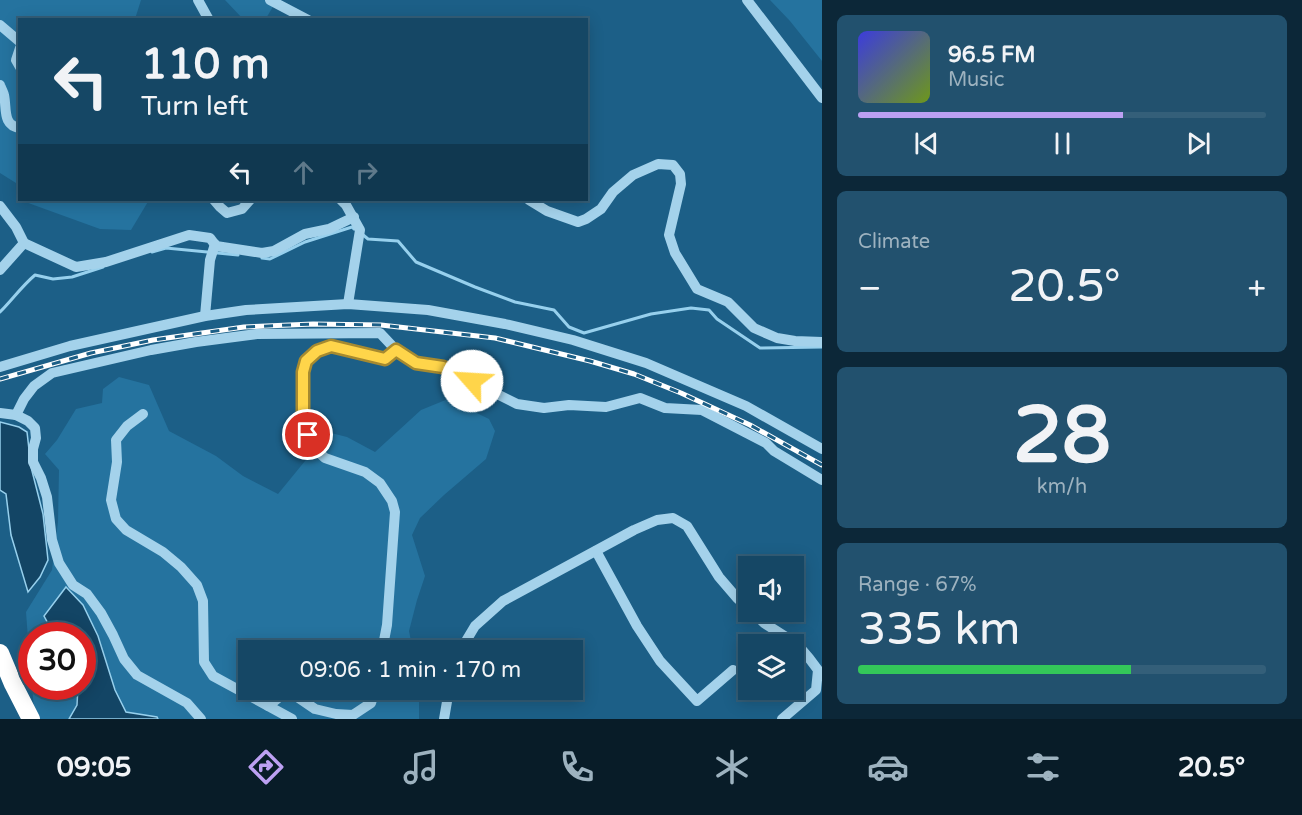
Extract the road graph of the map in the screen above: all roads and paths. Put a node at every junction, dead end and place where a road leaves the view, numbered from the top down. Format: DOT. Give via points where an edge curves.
graph roads {
  1 [pos="198,0"];
  2 [pos="270,0"];
  3 [pos="747,0"];
  4 [pos="208,18"];
  5 [pos="304,18"];
  6 [pos="0,25"];
  7 [pos="18,40"];
  8 [pos="0,85"];
  9 [pos="822,98"];
  10 [pos="18,128"];
  11 [pos="215,201"];
  12 [pos="249,201"];
  13 [pos="342,201"];
  14 [pos="531,201"];
  15 [pos="0,206"];
  16 [pos="354,217"];
  17 [pos="24,243"];
  18 [pos="214,244"];
  19 [pos="0,270"];
  20 [pos="348,304"];
  21 [pos="205,315"];
  22 [pos="822,342"];
  23 [pos="396,350"];
  24 [pos="0,367"];
  25 [pos="0,413"];
  26 [pos="143,414"];
  27 [pos="16,415"];
  28 [pos="822,448"];
  29 [pos="822,480"];
  30 [pos="596,551"];
  31 [pos="738,598"];
  32 [pos="763,622"];
  33 [pos="384,640"];
  34 [pos="467,640"];
  35 [pos="0,653"];
  36 [pos="733,670"];
  37 [pos="276,700"];
  38 [pos="302,700"];
  39 [pos="372,700"];
  40 [pos="447,700"];
  41 [pos="268,706"];
  42 [pos="31,719"];
  43 [pos="201,719"];
  44 [pos="292,719"];
  45 [pos="444,719"];
  46 [pos="782,719"];
  1 -- 4 [label="street"];
  2 -- 5 [label="street"];
  3 -- 9 [label="street"];
  6 -- 7 [label="street"];
  8 -- 10 [label="street" via="8,122"];
  11 -- 12 [label="street" via="227,213 242,209"];
  13 -- 16 [label="street"];
  14 -- 22 [label="street" via="578,222 601,209 633,175 658,164 673,165 681,184 669,235 697,289 728,302 754,328 777,338"];
  15 -- 17 [label="street"];
  16 -- 18 [label="street" via="262,254"];
  16 -- 20 [label="street" via="360,230"];
  17 -- 18 [label="street" via="76,267 106,262 189,235 210,237"];
  17 -- 19 [label="street"];
  18 -- 21 [label="street"];
  20 -- 21 [label="street"];
  20 -- 28 [label="street" via="428,310 573,340 646,363 746,406"];
  21 -- 24 [label="street" via="70,346"];
  23 -- 27 [label="street" via="380,333 257,334 196,342 52,373 34,386"];
  23 -- 29 [label="street" via="416,363 443,367 517,404 544,408 606,407 640,398 665,408 702,410 766,443"];
  23 -- 33 [label="street" via="385,359 331,346 306,361 303,372 303,423 313,447 325,458 365,472 380,483 392,501 395,512"];
  25 -- 27 [label="street"];
  26 -- 41 [label="street" via="116,440 111,500 116,519 126,530 163,552 197,585 204,602 204,662 213,676"];
  27 -- 43 [label="street" via="34,428 33,462 47,497 59,563 73,585 87,594 101,613 124,659 137,675 187,703"];
  30 -- 31 [label="street" via="657,520 673,518 687,526 719,577"];
  30 -- 34 [label="street" via="503,601 475,626"];
  30 -- 36 [label="street" via="660,661 697,701"];
  32 -- 46 [label="street" via="797,644 818,670 816,690"];
  35 -- 42 [label="highway"];
  37 -- 41 [label="street"];
  38 -- 39 [label="street" via="315,709 353,715"];
  40 -- 45 [label="street"];
  41 -- 44 [label="street"];
}
